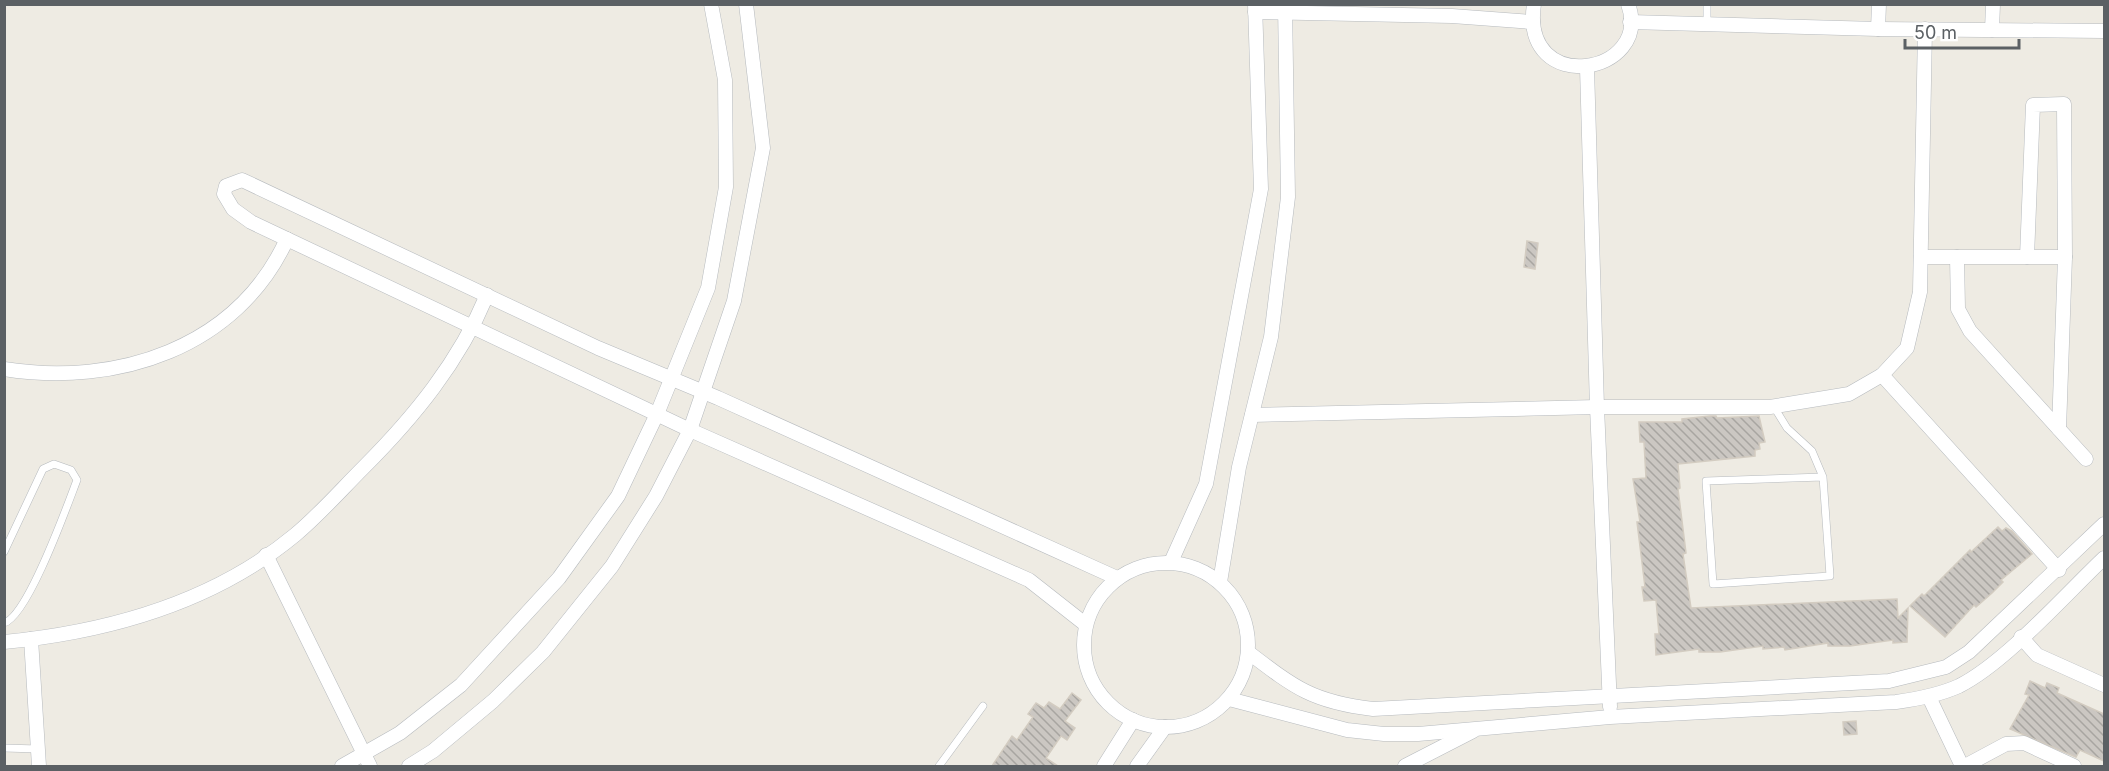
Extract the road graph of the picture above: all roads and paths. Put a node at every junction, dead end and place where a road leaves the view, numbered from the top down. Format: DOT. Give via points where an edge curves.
graph roads {
  1 [pos="711,4"];
  2 [pos="746,4"];
  3 [pos="1534,4"];
  4 [pos="1628,4"];
  5 [pos="1707,4"];
  6 [pos="1878,4"];
  7 [pos="1992,4"];
  8 [pos="1255,8"];
  9 [pos="1285,8"];
  10 [pos="1452,10"];
  11 [pos="1532,22"];
  12 [pos="1630,22"];
  13 [pos="1707,25"];
  14 [pos="1878,29"];
  15 [pos="1925,29"];
  16 [pos="1992,30"];
  17 [pos="2104,31"];
  18 [pos="1587,68"];
  19 [pos="287,239"];
  20 [pos="2027,256"];
  21 [pos="2065,256"];
  22 [pos="1921,257"];
  23 [pos="1957,257"];
  24 [pos="487,295"];
  25 [pos="473,327"];
  26 [pos="4,369"];
  27 [pos="1882,375"];
  28 [pos="673,380"];
  29 [pos="703,392"];
  30 [pos="1597,407"];
  31 [pos="1774,407"];
  32 [pos="657,414"];
  33 [pos="1252,415"];
  34 [pos="2059,429"];
  35 [pos="690,430"];
  36 [pos="2086,459"];
  37 [pos="1823,477"];
  38 [pos="2104,524"];
  39 [pos="4,552"];
  40 [pos="266,555"];
  41 [pos="2104,558"];
  42 [pos="1171,562"];
  43 [pos="2058,570"];
  44 [pos="1117,578"];
  45 [pos="1220,582"];
  46 [pos="4,623"];
  47 [pos="1086,624"];
  48 [pos="2021,637"];
  49 [pos="31,639"];
  50 [pos="4,642"];
  51 [pos="1248,652"];
  52 [pos="2104,685"];
  53 [pos="1929,697"];
  54 [pos="1610,698"];
  55 [pos="1228,699"];
  56 [pos="983,706"];
  57 [pos="1610,717"];
  58 [pos="1133,720"];
  59 [pos="1480,727"];
  60 [pos="1165,728"];
  61 [pos="4,748"];
  62 [pos="38,749"];
  63 [pos="367,761"];
  64 [pos="39,766"];
  65 [pos="342,766"];
  66 [pos="409,766"];
  67 [pos="939,766"];
  68 [pos="1104,766"];
  69 [pos="1137,766"];
  70 [pos="1405,766"];
  71 [pos="1964,766"];
  72 [pos="2074,766"];
  1 -- 28 [label="street" via="725,80 726,187 708,288"];
  2 -- 29 [label="street" via="763,148 734,301"];
  3 -- 11 [label="street"];
  4 -- 12 [label="street"];
  5 -- 13 [label="lane"];
  6 -- 14 [label="street"];
  7 -- 16 [label="street"];
  8 -- 9 [label="street"];
  8 -- 42 [label="street" via="1261,189 1206,484"];
  9 -- 10 [label="street"];
  9 -- 33 [label="street" via="1288,197 1271,337"];
  10 -- 11 [label="street"];
  11 -- 18 [label="street" via="1544,51 1556,61"];
  12 -- 13 [label="street"];
  12 -- 18 [label="street" via="1626,41 1617,53 1604,63"];
  13 -- 14 [label="street"];
  14 -- 15 [label="street"];
  15 -- 16 [label="street"];
  15 -- 22 [label="street"];
  16 -- 17 [label="street"];
  18 -- 30 [label="street"];
  19 -- 24 [label="street" via="233,209 224,194 226,186 242,180"];
  19 -- 25 [label="street"];
  19 -- 26 [label="street" via="260,285 216,325 168,354 117,370 42,375"];
  20 -- 21 [label="street"];
  20 -- 21 [label="street" via="2033,105 2064,104"];
  20 -- 23 [label="street"];
  21 -- 34 [label="street"];
  22 -- 23 [label="street"];
  22 -- 27 [label="street" via="1920,292 1907,348"];
  23 -- 34 [label="street" via="1958,309 1970,331"];
  24 -- 25 [label="street"];
  24 -- 28 [label="street"];
  25 -- 32 [label="street"];
  25 -- 40 [label="street" via="402,430 295,535"];
  27 -- 31 [label="street" via="1849,394"];
  27 -- 43 [label="street"];
  28 -- 29 [label="street"];
  28 -- 32 [label="street"];
  29 -- 35 [label="street"];
  29 -- 44 [label="street"];
  30 -- 31 [label="street"];
  30 -- 33 [label="street"];
  30 -- 54 [label="street"];
  31 -- 37 [label="lane" via="1787,428 1812,451"];
  32 -- 35 [label="street"];
  32 -- 63 [label="street" via="618,496 559,578 460,685"];
  33 -- 45 [label="street"];
  34 -- 36 [label="street"];
  35 -- 47 [label="street" via="1029,580"];
  35 -- 66 [label="street" via="656,496 612,566 543,652 433,752"];
  37 -- 37 [label="lane" via="1830,576 1713,584 1706,481"];
  38 -- 43 [label="street"];
  39 -- 46 [label="lane" via="43,469 54,464 71,470 77,480 25,603 11,621"];
  40 -- 49 [label="street" via="238,574 158,611"];
  40 -- 63 [label="street"];
  41 -- 48 [label="street"];
  42 -- 44 [label="street" via="1142,565"];
  42 -- 45 [label="street" via="1197,568"];
  43 -- 54 [label="street" via="1969,652 1946,667 1918,676"];
  44 -- 47 [label="street" via="1097,598"];
  45 -- 51 [label="street" via="1237,602 1246,626"];
  47 -- 58 [label="street" via="1083,653 1092,681 1109,704"];
  48 -- 52 [label="street" via="2037,656"];
  48 -- 53 [label="street" via="1986,669"];
  49 -- 50 [label="street"];
  49 -- 62 [label="street"];
  51 -- 54 [label="street" via="1293,687 1343,705 1373,709"];
  51 -- 55 [label="street" via="1242,677"];
  53 -- 57 [label="street"];
  53 -- 71 [label="street"];
  54 -- 57 [label="street"];
  55 -- 59 [label="street" via="1356,731 1418,734"];
  55 -- 60 [label="street" via="1211,714 1189,724"];
  56 -- 67 [label="lane"];
  57 -- 59 [label="street"];
  58 -- 60 [label="street"];
  58 -- 68 [label="street"];
  59 -- 70 [label="street"];
  60 -- 69 [label="street"];
  61 -- 62 [label="lane"];
  62 -- 64 [label="street"];
  63 -- 65 [label="street"];
  71 -- 72 [label="street" via="2006,744 2024,743"];
}
